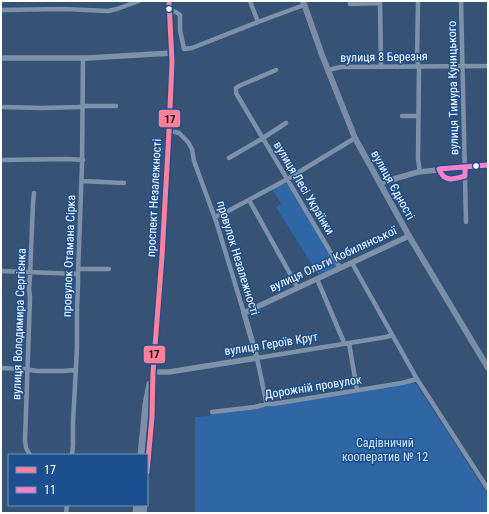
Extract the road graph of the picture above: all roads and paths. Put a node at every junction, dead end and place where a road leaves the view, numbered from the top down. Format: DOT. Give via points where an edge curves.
graph roads {
  1 [pos="120,1"];
  2 [pos="139,1"];
  3 [pos="170,1"];
  4 [pos="250,1"];
  5 [pos="350,1"];
  6 [pos="418,1"];
  7 [pos="461,1"];
  8 [pos="380,2"];
  9 [pos="303,3"];
  10 [pos="122,7"];
  11 [pos="1,10"];
  12 [pos="170,11"];
  13 [pos="258,22"];
  14 [pos="172,53"];
  15 [pos="1,58"];
  16 [pos="83,58"];
  17 [pos="418,66"];
  18 [pos="463,66"];
  19 [pos="488,66"];
  20 [pos="381,67"];
  21 [pos="276,70"];
  22 [pos="328,70"];
  23 [pos="83,106"];
  24 [pos="116,106"];
  25 [pos="1,107"];
  26 [pos="402,116"];
  27 [pos="418,116"];
  28 [pos="286,123"];
  29 [pos="169,132"];
  30 [pos="263,138"];
  31 [pos="355,138"];
  32 [pos="230,158"];
  33 [pos="1,160"];
  34 [pos="82,160"];
  35 [pos="488,165"];
  36 [pos="465,166"];
  37 [pos="420,172"];
  38 [pos="288,179"];
  39 [pos="82,182"];
  40 [pos="124,183"];
  41 [pos="380,183"];
  42 [pos="34,193"];
  43 [pos="249,200"];
  44 [pos="215,216"];
  45 [pos="466,222"];
  46 [pos="409,236"];
  47 [pos="352,263"];
  48 [pos="340,268"];
  49 [pos="109,269"];
  50 [pos="1,271"];
  51 [pos="30,272"];
  52 [pos="78,272"];
  53 [pos="317,279"];
  54 [pos="298,288"];
  55 [pos="244,313"];
  56 [pos="392,335"];
  57 [pos="346,343"];
  58 [pos="257,358"];
  59 [pos="1,368"];
  60 [pos="488,368"];
  61 [pos="27,370"];
  62 [pos="75,370"];
  63 [pos="153,372"];
  64 [pos="417,379"];
  65 [pos="357,390"];
  66 [pos="266,404"];
  67 [pos="212,412"];
  68 [pos="148,414"];
  69 [pos="29,454"];
  70 [pos="72,454"];
  71 [pos="141,454"];
  72 [pos="147,454"];
  73 [pos="488,489"];
  1 -- 10 [label="street"];
  2 -- 10 [label="street"];
  3 -- 12 [label="main road, проспект Незалежності"];
  4 -- 13 [label="street"];
  5 -- 8 [label="street" via="350,4"];
  6 -- 17 [label="street"];
  7 -- 18 [label="street, вулиця Тимура Куницького"];
  8 -- 20 [label="street"];
  9 -- 13 [label="street"];
  9 -- 22 [label="main road, вулиця Єдності"];
  10 -- 11 [label="street" via="108,11"];
  12 -- 13 [label="street" via="180,15 184,49"];
  12 -- 14 [label="main road, проспект Незалежності"];
  14 -- 16 [label="street"];
  14 -- 29 [label="main road, проспект Незалежності"];
  15 -- 16 [label="street"];
  16 -- 23 [label="street, провулок Отамана Сірка"];
  17 -- 18 [label="street, вулиця 8 Березня"];
  17 -- 20 [label="street, вулиця 8 Березня"];
  17 -- 27 [label="street"];
  18 -- 19 [label="street, вулиця 8 Березня"];
  18 -- 36 [label="street, вулиця Тимура Куницького"];
  20 -- 22 [label="street, вулиця 8 Березня" via="341,67"];
  21 -- 30 [label="street, вулиця Лесі Українки" via="236,88 236,93"];
  22 -- 31 [label="main road, вулиця Єдності"];
  23 -- 24 [label="street"];
  23 -- 25 [label="street"];
  23 -- 34 [label="street, провулок Отамана Сірка"];
  26 -- 27 [label="street"];
  27 -- 37 [label="street"];
  28 -- 30 [label="street, вулиця Лесі Українки"];
  29 -- 44 [label="street, провулок Незалежності" via="179,134 190,146"];
  29 -- 63 [label="main road, проспект Незалежності"];
  30 -- 32 [label="street, вулиця Лесі Українки"];
  30 -- 38 [label="street, вулиця Лесі Українки"];
  31 -- 38 [label="street"];
  31 -- 41 [label="main road, вулиця Єдності"];
  33 -- 34 [label="street"];
  34 -- 39 [label="street, провулок Отамана Сірка"];
  35 -- 36 [label="street"];
  36 -- 37 [label="street"];
  36 -- 45 [label="street, вулиця Тимура Куницького"];
  37 -- 41 [label="street"];
  38 -- 43 [label="street"];
  38 -- 48 [label="street, вулиця Лесі Українки"];
  39 -- 40 [label="street"];
  39 -- 52 [label="street, провулок Отамана Сірка"];
  41 -- 46 [label="main road, вулиця Єдності"];
  42 -- 51 [label="street, вулиця Володимира Сергієнка"];
  43 -- 44 [label="street"];
  43 -- 54 [label="street"];
  44 -- 55 [label="street, провулок Незалежності"];
  46 -- 47 [label="street, вулиця Ольги Кобилянської"];
  46 -- 60 [label="main road, вулиця Єдності"];
  47 -- 48 [label="street, вулиця Ольги Кобилянської"];
  47 -- 56 [label="street"];
  48 -- 53 [label="street, вулиця Ольги Кобилянської"];
  49 -- 52 [label="street"];
  50 -- 51 [label="street"];
  51 -- 52 [label="street"];
  51 -- 61 [label="street, вулиця Володимира Сергієнка"];
  52 -- 62 [label="street, провулок Отамана Сірка"];
  53 -- 54 [label="street, вулиця Ольги Кобилянської"];
  53 -- 57 [label="street"];
  54 -- 55 [label="street, вулиця Ольги Кобилянської"];
  55 -- 58 [label="street, провулок Незалежності"];
  56 -- 57 [label="street, вулиця Героїв Крут"];
  56 -- 64 [label="street"];
  57 -- 58 [label="street, вулиця Героїв Крут"];
  57 -- 65 [label="street"];
  58 -- 63 [label="street, вулиця Героїв Крут" via="169,372"];
  58 -- 66 [label="street, провулок Незалежності"];
  59 -- 61 [label="street"];
  61 -- 62 [label="street"];
  61 -- 69 [label="street, вулиця Володимира Сергієнка" via="25,440"];
  62 -- 70 [label="street, провулок Отамана Сірка"];
  63 -- 68 [label="main road, проспект Незалежності" via="148,394"];
  64 -- 65 [label="street, Дорожній провулок"];
  64 -- 73 [label="street"];
  65 -- 66 [label="street, Дорожній провулок"];
  66 -- 67 [label="street, Дорожній провулок"];
  68 -- 71 [label="main road, проспект Незалежності"];
  68 -- 72 [label="main road, проспект Незалежності"];
}
